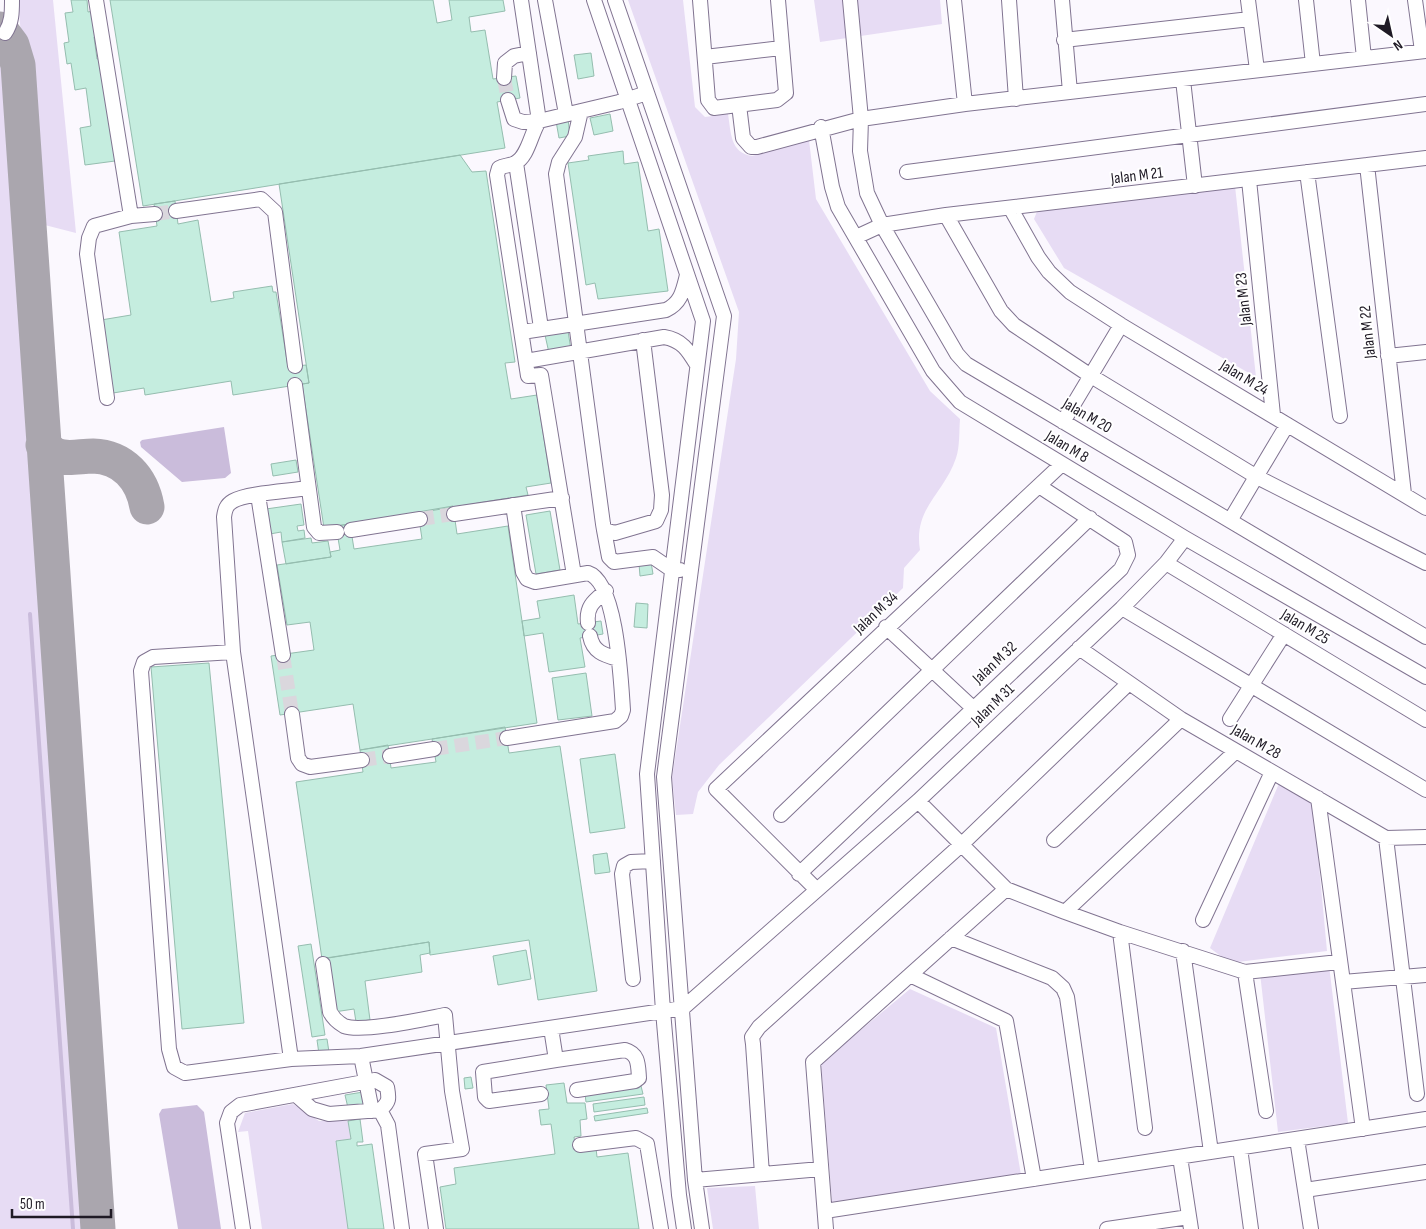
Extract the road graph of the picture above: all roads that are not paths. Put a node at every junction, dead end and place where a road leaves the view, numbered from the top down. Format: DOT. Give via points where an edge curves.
graph roads {
  1 [pos="12,0"];
  2 [pos="96,0"];
  3 [pos="520,0"];
  4 [pos="545,0"];
  5 [pos="594,0"];
  6 [pos="615,0"];
  7 [pos="703,0"];
  8 [pos="778,0"];
  9 [pos="850,0"];
  10 [pos="954,0"];
  11 [pos="1009,0"];
  12 [pos="1062,0"];
  13 [pos="1248,0"];
  14 [pos="1306,0"];
  15 [pos="1358,0"];
  16 [pos="1415,0"];
  17 [pos="1250,20"];
  18 [pos="4,34"];
  19 [pos="1064,40"];
  20 [pos="781,48"];
  21 [pos="1424,51"];
  22 [pos="529,53"];
  23 [pos="705,57"];
  24 [pos="1364,58"];
  25 [pos="1313,64"];
  26 [pos="1257,70"];
  27 [pos="504,78"];
  28 [pos="1183,80"];
  29 [pos="1070,92"];
  30 [pos="647,93"];
  31 [pos="628,98"];
  32 [pos="1016,99"];
  33 [pos="508,100"];
  34 [pos="965,104"];
  35 [pos="1426,104"];
  36 [pos="739,105"];
  37 [pos="581,111"];
  38 [pos="566,114"];
  39 [pos="860,118"];
  40 [pos="539,121"];
  41 [pos="821,127"];
  42 [pos="1189,135"];
  43 [pos="1425,162"];
  44 [pos="516,163"];
  45 [pos="1367,165"];
  46 [pos="907,172"];
  47 [pos="1307,172"];
  48 [pos="1250,180"];
  49 [pos="1195,186"];
  50 [pos="1011,209"];
  51 [pos="176,211"];
  52 [pos="155,214"];
  53 [pos="946,215"];
  54 [pos="131,216"];
  55 [pos="882,225"];
  56 [pos="856,237"];
  57 [pos="687,274"];
  58 [pos="578,324"];
  59 [pos="1121,325"];
  60 [pos="541,328"];
  61 [pos="522,332"];
  62 [pos="643,340"];
  63 [pos="581,351"];
  64 [pos="1426,352"];
  65 [pos="1388,356"];
  66 [pos="526,361"];
  67 [pos="697,365"];
  68 [pos="295,366"];
  69 [pos="1091,376"];
  70 [pos="295,385"];
  71 [pos="107,398"];
  72 [pos="1273,416"];
  73 [pos="1340,416"];
  74 [pos="1063,422"];
  75 [pos="1287,425"];
  76 [pos="1062,464"];
  77 [pos="1257,477"];
  78 [pos="1039,486"];
  79 [pos="308,488"];
  80 [pos="1404,494"];
  81 [pos="258,495"];
  82 [pos="562,498"];
  83 [pos="512,505"];
  84 [pos="1426,508"];
  85 [pos="454,514"];
  86 [pos="1090,518"];
  87 [pos="420,519"];
  88 [pos="1231,519"];
  89 [pos="604,530"];
  90 [pos="1186,538"];
  91 [pos="1166,563"];
  92 [pos="1426,563"];
  93 [pos="672,570"];
  94 [pos="691,572"];
  95 [pos="574,575"];
  96 [pos="606,591"];
  97 [pos="1122,608"];
  98 [pos="886,627"];
  99 [pos="1284,634"];
  100 [pos="1426,637"];
  101 [pos="1079,648"];
  102 [pos="233,652"];
  103 [pos="283,654"];
  104 [pos="618,659"];
  105 [pos="932,668"];
  106 [pos="1426,676"];
  107 [pos="1129,683"];
  108 [pos="1252,687"];
  109 [pos="973,708"];
  110 [pos="292,714"];
  111 [pos="1181,719"];
  112 [pos="1230,719"];
  113 [pos="1426,720"];
  114 [pos="507,738"];
  115 [pos="434,749"];
  116 [pos="1236,751"];
  117 [pos="390,756"];
  118 [pos="362,760"];
  119 [pos="1272,772"];
  120 [pos="1426,790"];
  121 [pos="1318,798"];
  122 [pos="918,801"];
  123 [pos="781,815"];
  124 [pos="1426,837"];
  125 [pos="1386,838"];
  126 [pos="1054,840"];
  127 [pos="961,845"];
  128 [pos="653,861"];
  129 [pos="800,874"];
  130 [pos="816,889"];
  131 [pos="1006,890"];
  132 [pos="1065,912"];
  133 [pos="1203,920"];
  134 [pos="1120,932"];
  135 [pos="951,938"];
  136 [pos="1183,951"];
  137 [pos="1339,962"];
  138 [pos="323,964"];
  139 [pos="1245,972"];
  140 [pos="910,975"];
  141 [pos="1426,975"];
  142 [pos="1404,978"];
  143 [pos="633,979"];
  144 [pos="1342,982"];
  145 [pos="683,1008"];
  146 [pos="663,1011"];
  147 [pos="551,1028"];
  148 [pos="446,1044"];
  149 [pos="361,1056"];
  150 [pos="292,1059"];
  151 [pos="556,1060"];
  152 [pos="366,1082"];
  153 [pos="577,1090"];
  154 [pos="541,1094"];
  155 [pos="1417,1094"];
  156 [pos="296,1095"];
  157 [pos="376,1111"];
  158 [pos="1266,1111"];
  159 [pos="1426,1119"];
  160 [pos="1145,1128"];
  161 [pos="1362,1129"];
  162 [pos="1298,1139"];
  163 [pos="580,1145"];
  164 [pos="1240,1148"];
  165 [pos="1211,1152"];
  166 [pos="1180,1157"];
  167 [pos="822,1169"];
  168 [pos="1092,1170"];
  169 [pos="1426,1172"];
  170 [pos="762,1174"];
  171 [pos="1034,1179"];
  172 [pos="695,1180"];
  173 [pos="1305,1190"];
  174 [pos="825,1211"];
  175 [pos="1190,1223"];
  176 [pos="243,1229"];
  177 [pos="402,1229"];
  178 [pos="436,1229"];
  179 [pos="661,1229"];
  180 [pos="684,1229"];
  181 [pos="702,1229"];
  182 [pos="826,1229"];
  183 [pos="1108,1229"];
  184 [pos="1251,1229"];
  185 [pos="1311,1229"];
  1 -- 18 [label="street" via="12,16"];
  2 -- 54 [label="street"];
  3 -- 22 [label="street"];
  4 -- 38 [label="street"];
  5 -- 31 [label="street"];
  6 -- 30 [label="street"];
  7 -- 23 [label="street"];
  8 -- 20 [label="street"];
  9 -- 39 [label="street, Jalan M 20"];
  10 -- 34 [label="street"];
  11 -- 32 [label="street"];
  12 -- 19 [label="street"];
  13 -- 17 [label="street"];
  14 -- 25 [label="street"];
  15 -- 24 [label="street"];
  16 -- 21 [label="street"];
  17 -- 19 [label="street"];
  17 -- 26 [label="street"];
  19 -- 29 [label="street"];
  20 -- 23 [label="street"];
  20 -- 36 [label="street" via="786,92 777,100"];
  21 -- 24 [label="street"];
  22 -- 27 [label="street" via="514,56 505,63"];
  22 -- 40 [label="street"];
  23 -- 36 [label="street" via="711,105 714,108"];
  24 -- 25 [label="street"];
  25 -- 26 [label="street"];
  26 -- 28 [label="street"];
  28 -- 29 [label="street"];
  28 -- 42 [label="street"];
  29 -- 32 [label="street"];
  30 -- 31 [label="street"];
  30 -- 94 [label="street" via="724,316"];
  31 -- 37 [label="street"];
  31 -- 57 [label="street"];
  32 -- 34 [label="street"];
  33 -- 40 [label="street" via="514,119"];
  34 -- 39 [label="street"];
  35 -- 42 [label="street"];
  36 -- 41 [label="street" via="743,138 750,147"];
  37 -- 38 [label="street"];
  37 -- 58 [label="street" via="575,137 559,162 556,174"];
  38 -- 40 [label="street"];
  39 -- 41 [label="street"];
  39 -- 55 [label="street, Jalan M 20" via="862,172 867,193"];
  40 -- 44 [label="street" via="524,154"];
  41 -- 56 [label="street, Jalan M 8" via="838,207"];
  42 -- 46 [label="street"];
  42 -- 49 [label="street"];
  43 -- 45 [label="street, Jalan M 21"];
  44 -- 60 [label="street"];
  44 -- 61 [label="street" via="500,168 496,175"];
  45 -- 47 [label="street, Jalan M 21"];
  45 -- 65 [label="street, Jalan M 22"];
  47 -- 48 [label="street, Jalan M 21"];
  47 -- 73 [label="street"];
  48 -- 49 [label="street, Jalan M 21"];
  48 -- 72 [label="street, Jalan M 23"];
  49 -- 50 [label="street, Jalan M 21"];
  50 -- 53 [label="street, Jalan M 21"];
  50 -- 59 [label="street, Jalan M 24" via="1049,272 1070,292"];
  51 -- 68 [label="street" via="261,199 275,212"];
  52 -- 54 [label="street"];
  53 -- 55 [label="street, Jalan M 21"];
  53 -- 69 [label="street" via="1007,319"];
  54 -- 71 [label="street" via="94,226 89,238 87,254"];
  55 -- 56 [label="street, Jalan M 21"];
  55 -- 74 [label="street, Jalan M 20" via="957,354 966,364"];
  56 -- 76 [label="street, Jalan M 8" via="946,388 960,402"];
  57 -- 58 [label="street" via="675,306"];
  57 -- 67 [label="street" via="703,321"];
  58 -- 60 [label="street"];
  58 -- 63 [label="street"];
  59 -- 69 [label="street"];
  59 -- 72 [label="street, Jalan M 24"];
  60 -- 61 [label="street"];
  61 -- 66 [label="street"];
  62 -- 63 [label="street"];
  62 -- 67 [label="street" via="664,336 676,339 686,347"];
  62 -- 89 [label="street" via="662,495 661,510 656,521 614,533"];
  63 -- 66 [label="street"];
  63 -- 89 [label="street"];
  64 -- 65 [label="street"];
  65 -- 80 [label="street, Jalan M 22"];
  66 -- 82 [label="street" via="528,376 541,375"];
  67 -- 93 [label="street"];
  69 -- 74 [label="street"];
  69 -- 77 [label="street"];
  70 -- 79 [label="street"];
  72 -- 75 [label="street, Jalan M 24"];
  74 -- 88 [label="street, Jalan M 20"];
  75 -- 77 [label="street"];
  75 -- 80 [label="street, Jalan M 24"];
  76 -- 78 [label="street, Jalan M 34"];
  76 -- 90 [label="street, Jalan M 8"];
  77 -- 88 [label="street"];
  77 -- 92 [label="street"];
  78 -- 86 [label="street, Jalan M 32"];
  78 -- 98 [label="street, Jalan M 34"];
  79 -- 81 [label="street"];
  79 -- 87 [label="street" via="314,527 319,533"];
  80 -- 84 [label="street, Jalan M 24"];
  81 -- 102 [label="street" via="234,501 226,507 224,518"];
  81 -- 103 [label="street"];
  82 -- 83 [label="street"];
  82 -- 95 [label="street"];
  83 -- 85 [label="street"];
  83 -- 95 [label="street" via="523,572 528,579 535,582"];
  86 -- 105 [label="street"];
  86 -- 109 [label="street, Jalan M 32" via="1125,542 1128,555 1121,568"];
  88 -- 100 [label="street, Jalan M 20"];
  89 -- 93 [label="street" via="609,557 614,562 653,557"];
  90 -- 91 [label="street, Jalan M 31"];
  90 -- 106 [label="street, Jalan M 8"];
  91 -- 97 [label="street, Jalan M 31"];
  91 -- 99 [label="street, Jalan M 25"];
  93 -- 94 [label="street"];
  93 -- 128 [label="street" via="647,774"];
  94 -- 145 [label="street" via="664,777"];
  95 -- 96 [label="street" via="595,575"];
  96 -- 104 [label="street"];
  96 -- 104 [label="street" via="592,602 587,612 589,630 595,649"];
  97 -- 101 [label="street, Jalan M 31"];
  97 -- 108 [label="street"];
  98 -- 105 [label="street"];
  98 -- 129 [label="street, Jalan M 34" via="716,789"];
  99 -- 108 [label="street"];
  99 -- 113 [label="street, Jalan M 25"];
  101 -- 107 [label="street, Jalan M 28"];
  101 -- 122 [label="street, Jalan M 31"];
  102 -- 150 [label="street"];
  102 -- 150 [label="street" via="153,657 144,662 141,671 169,1049 174,1068 185,1073"];
  104 -- 114 [label="street" via="621,716 615,721"];
  105 -- 109 [label="street"];
  105 -- 123 [label="street"];
  107 -- 111 [label="street, Jalan M 28"];
  107 -- 127 [label="street"];
  108 -- 112 [label="street"];
  108 -- 120 [label="street"];
  109 -- 129 [label="street, Jalan M 32"];
  110 -- 118 [label="street" via="298,758 302,764 310,767"];
  111 -- 116 [label="street, Jalan M 28"];
  111 -- 126 [label="street"];
  115 -- 117 [label="street"];
  116 -- 119 [label="street, Jalan M 28"];
  116 -- 132 [label="street"];
  119 -- 121 [label="street, Jalan M 28"];
  119 -- 133 [label="street"];
  121 -- 125 [label="street, Jalan M 28"];
  121 -- 137 [label="street"];
  122 -- 127 [label="street"];
  122 -- 130 [label="street, Jalan M 31"];
  124 -- 125 [label="street"];
  125 -- 142 [label="street"];
  127 -- 131 [label="street"];
  127 -- 170 [label="street" via="755,1032 752,1044"];
  128 -- 143 [label="street" via="631,862 624,866 622,874"];
  128 -- 146 [label="street"];
  129 -- 130 [label="street"];
  130 -- 145 [label="street, Jalan M 31"];
  131 -- 132 [label="street"];
  131 -- 135 [label="street"];
  132 -- 134 [label="street"];
  134 -- 136 [label="street"];
  134 -- 160 [label="street"];
  135 -- 140 [label="street"];
  135 -- 168 [label="street" via="1052,978 1063,988 1067,997"];
  136 -- 139 [label="street"];
  136 -- 165 [label="street"];
  137 -- 139 [label="street"];
  137 -- 144 [label="street"];
  138 -- 148 [label="street" via="330,1012 345,1026 374,1027 445,1015"];
  139 -- 158 [label="street"];
  140 -- 167 [label="street" via="813,1062"];
  140 -- 171 [label="street" via="1006,1020"];
  141 -- 142 [label="street"];
  142 -- 144 [label="street"];
  142 -- 155 [label="street"];
  144 -- 161 [label="street"];
  145 -- 146 [label="street"];
  145 -- 172 [label="street"];
  146 -- 147 [label="street"];
  146 -- 180 [label="street"];
  147 -- 148 [label="street"];
  147 -- 151 [label="street"];
  148 -- 149 [label="street"];
  148 -- 178 [label="street" via="462,1149 425,1154"];
  149 -- 150 [label="street"];
  149 -- 152 [label="street"];
  151 -- 153 [label="street" via="625,1050 632,1052 637,1059 639,1078 635,1082"];
  151 -- 154 [label="street" via="483,1072 485,1097 489,1101"];
  152 -- 156 [label="street"];
  152 -- 157 [label="street"];
  152 -- 157 [label="street" via="374,1080 386,1086 389,1098 386,1105"];
  156 -- 157 [label="street" via="312,1110 329,1114"];
  156 -- 176 [label="street" via="240,1105 231,1112 227,1123"];
  157 -- 177 [label="street" via="388,1125"];
  159 -- 161 [label="street"];
  161 -- 162 [label="street"];
  162 -- 164 [label="street"];
  162 -- 173 [label="street"];
  163 -- 179 [label="street" via="636,1138 647,1144"];
  164 -- 165 [label="street"];
  164 -- 184 [label="street"];
  165 -- 166 [label="street"];
  166 -- 168 [label="street"];
  166 -- 175 [label="street"];
  167 -- 170 [label="street"];
  167 -- 174 [label="street"];
  168 -- 171 [label="street"];
  169 -- 173 [label="street"];
  170 -- 172 [label="street"];
  171 -- 174 [label="street"];
  172 -- 181 [label="street"];
  173 -- 185 [label="street"];
  174 -- 182 [label="street"];
  175 -- 183 [label="street"];
}
